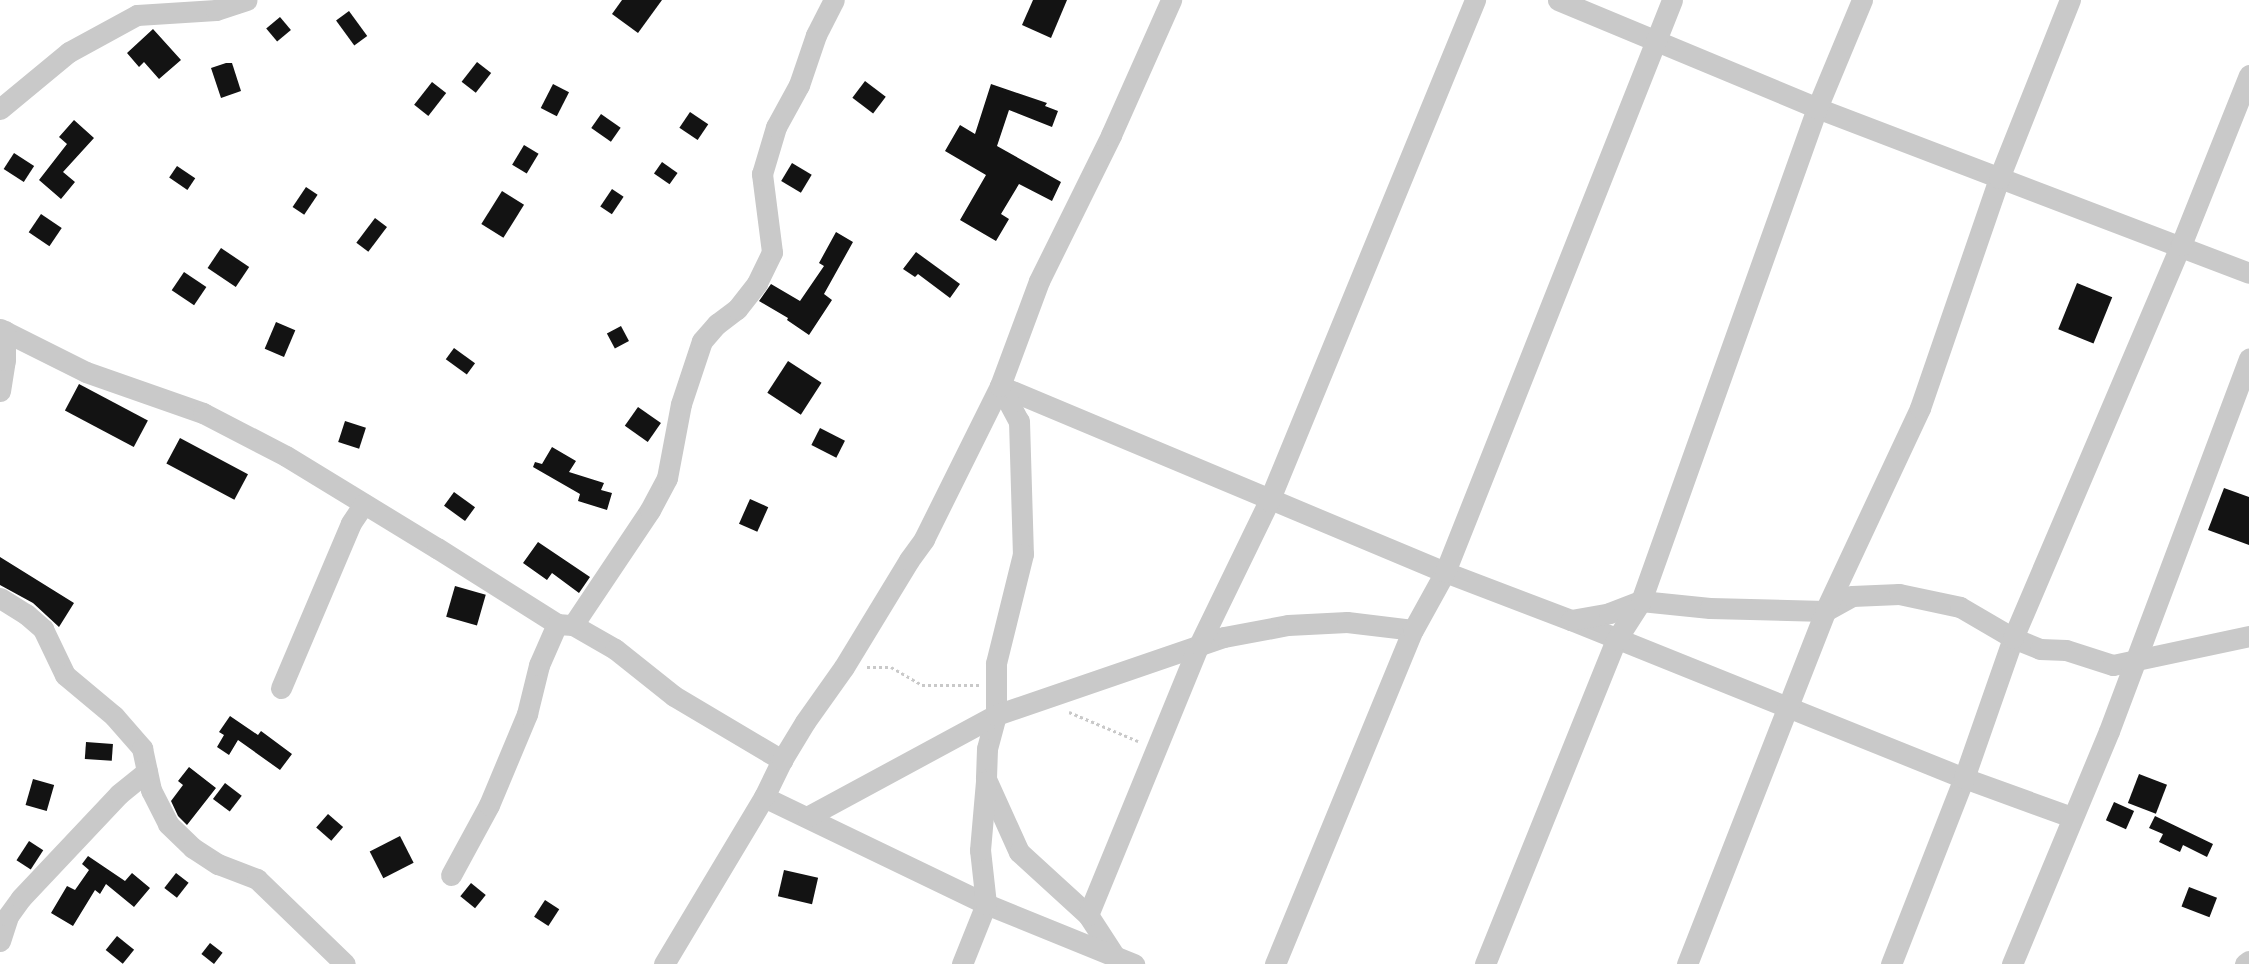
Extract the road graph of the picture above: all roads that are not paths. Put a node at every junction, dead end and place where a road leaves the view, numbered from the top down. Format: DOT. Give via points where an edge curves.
graph roads {
  1 [pos="246,0"];
  2 [pos="834,0"];
  3 [pos="1171,0"];
  4 [pos="1475,0"];
  5 [pos="1558,0"];
  6 [pos="1672,0"];
  7 [pos="1862,0"];
  8 [pos="2070,0"];
  9 [pos="1656,41"];
  10 [pos="2249,75"];
  11 [pos="1817,108"];
  12 [pos="0,109"];
  13 [pos="1999,178"];
  14 [pos="2181,245"];
  15 [pos="2249,273"];
  16 [pos="2,330"];
  17 [pos="2249,358"];
  18 [pos="1000,386"];
  19 [pos="0,391"];
  20 [pos="1269,501"];
  21 [pos="364,504"];
  22 [pos="1445,572"];
  23 [pos="0,598"];
  24 [pos="1641,602"];
  25 [pos="1825,611"];
  26 [pos="1571,620"];
  27 [pos="565,625"];
  28 [pos="1413,630"];
  29 [pos="2249,636"];
  30 [pos="2013,638"];
  31 [pos="1616,640"];
  32 [pos="1199,645"];
  33 [pos="2135,659"];
  34 [pos="281,688"];
  35 [pos="1787,708"];
  36 [pos="996,715"];
  37 [pos="782,760"];
  38 [pos="147,771"];
  39 [pos="1964,778"];
  40 [pos="986,779"];
  41 [pos="764,797"];
  42 [pos="807,817"];
  43 [pos="2071,817"];
  44 [pos="451,875"];
  45 [pos="986,904"];
  46 [pos="1088,915"];
  47 [pos="0,941"];
  48 [pos="1114,955"];
  49 [pos="2249,961"];
  50 [pos="345,964"];
  51 [pos="664,964"];
  52 [pos="962,964"];
  53 [pos="1134,964"];
  54 [pos="1275,964"];
  55 [pos="1485,964"];
  56 [pos="1687,964"];
  57 [pos="1891,964"];
  58 [pos="2012,964"];
  59 [pos="2245,964"];
  1 -- 12 [label="street" via="216,10 137,15 69,52"];
  2 -- 27 [label="street" via="776,127 762,174 772,252 757,283 737,309 702,341 681,404 667,478 650,510"];
  3 -- 18 [label="street" via="1111,135 1039,281"];
  4 -- 20 [label="street"];
  5 -- 9 [label="street"];
  6 -- 9 [label="street"];
  7 -- 11 [label="street"];
  8 -- 13 [label="street"];
  9 -- 11 [label="street"];
  9 -- 22 [label="street"];
  10 -- 14 [label="street"];
  11 -- 13 [label="street"];
  11 -- 24 [label="street"];
  13 -- 14 [label="street"];
  13 -- 25 [label="street" via="1920,408"];
  14 -- 15 [label="street"];
  14 -- 30 [label="street"];
  16 -- 19 [label="street" via="5,360"];
  16 -- 21 [label="street" via="86,372 202,413 286,456"];
  17 -- 33 [label="street"];
  18 -- 20 [label="street"];
  18 -- 36 [label="street" via="1019,421 1023,554 996,663"];
  18 -- 37 [label="street" via="924,539"];
  20 -- 22 [label="street"];
  20 -- 32 [label="street"];
  21 -- 27 [label="street"];
  21 -- 34 [label="street" via="351,523"];
  22 -- 26 [label="street"];
  22 -- 28 [label="street"];
  23 -- 38 [label="street" via="43,629 65,675 114,716 142,748"];
  24 -- 25 [label="street"];
  24 -- 26 [label="street"];
  24 -- 31 [label="street"];
  25 -- 30 [label="street" via="1852,596 1899,594 1960,607"];
  25 -- 35 [label="street"];
  26 -- 31 [label="street"];
  27 -- 37 [label="street" via="615,649 674,696"];
  27 -- 44 [label="street" via="539,665 526,714 489,805"];
  28 -- 32 [label="street" via="1347,622 1288,625"];
  28 -- 54 [label="street"];
  29 -- 33 [label="street"];
  30 -- 33 [label="street" via="2040,649 2066,650 2113,665"];
  30 -- 39 [label="street"];
  31 -- 35 [label="street"];
  31 -- 55 [label="street"];
  32 -- 36 [label="street"];
  32 -- 46 [label="street"];
  33 -- 43 [label="street"];
  35 -- 39 [label="street"];
  35 -- 56 [label="street"];
  36 -- 40 [label="street" via="987,749"];
  36 -- 42 [label="street"];
  37 -- 41 [label="street"];
  38 -- 47 [label="street" via="119,794 21,898 8,916"];
  38 -- 50 [label="street" via="151,790 168,824 193,848 218,864 257,879"];
  39 -- 43 [label="street"];
  39 -- 57 [label="street"];
  40 -- 45 [label="street" via="980,850"];
  40 -- 46 [label="street" via="1019,852"];
  41 -- 42 [label="street"];
  41 -- 51 [label="street"];
  42 -- 45 [label="street"];
  43 -- 58 [label="street"];
  45 -- 48 [label="street"];
  45 -- 52 [label="street"];
  46 -- 48 [label="street"];
  48 -- 53 [label="street"];
  49 -- 59 [label="street"];
}
